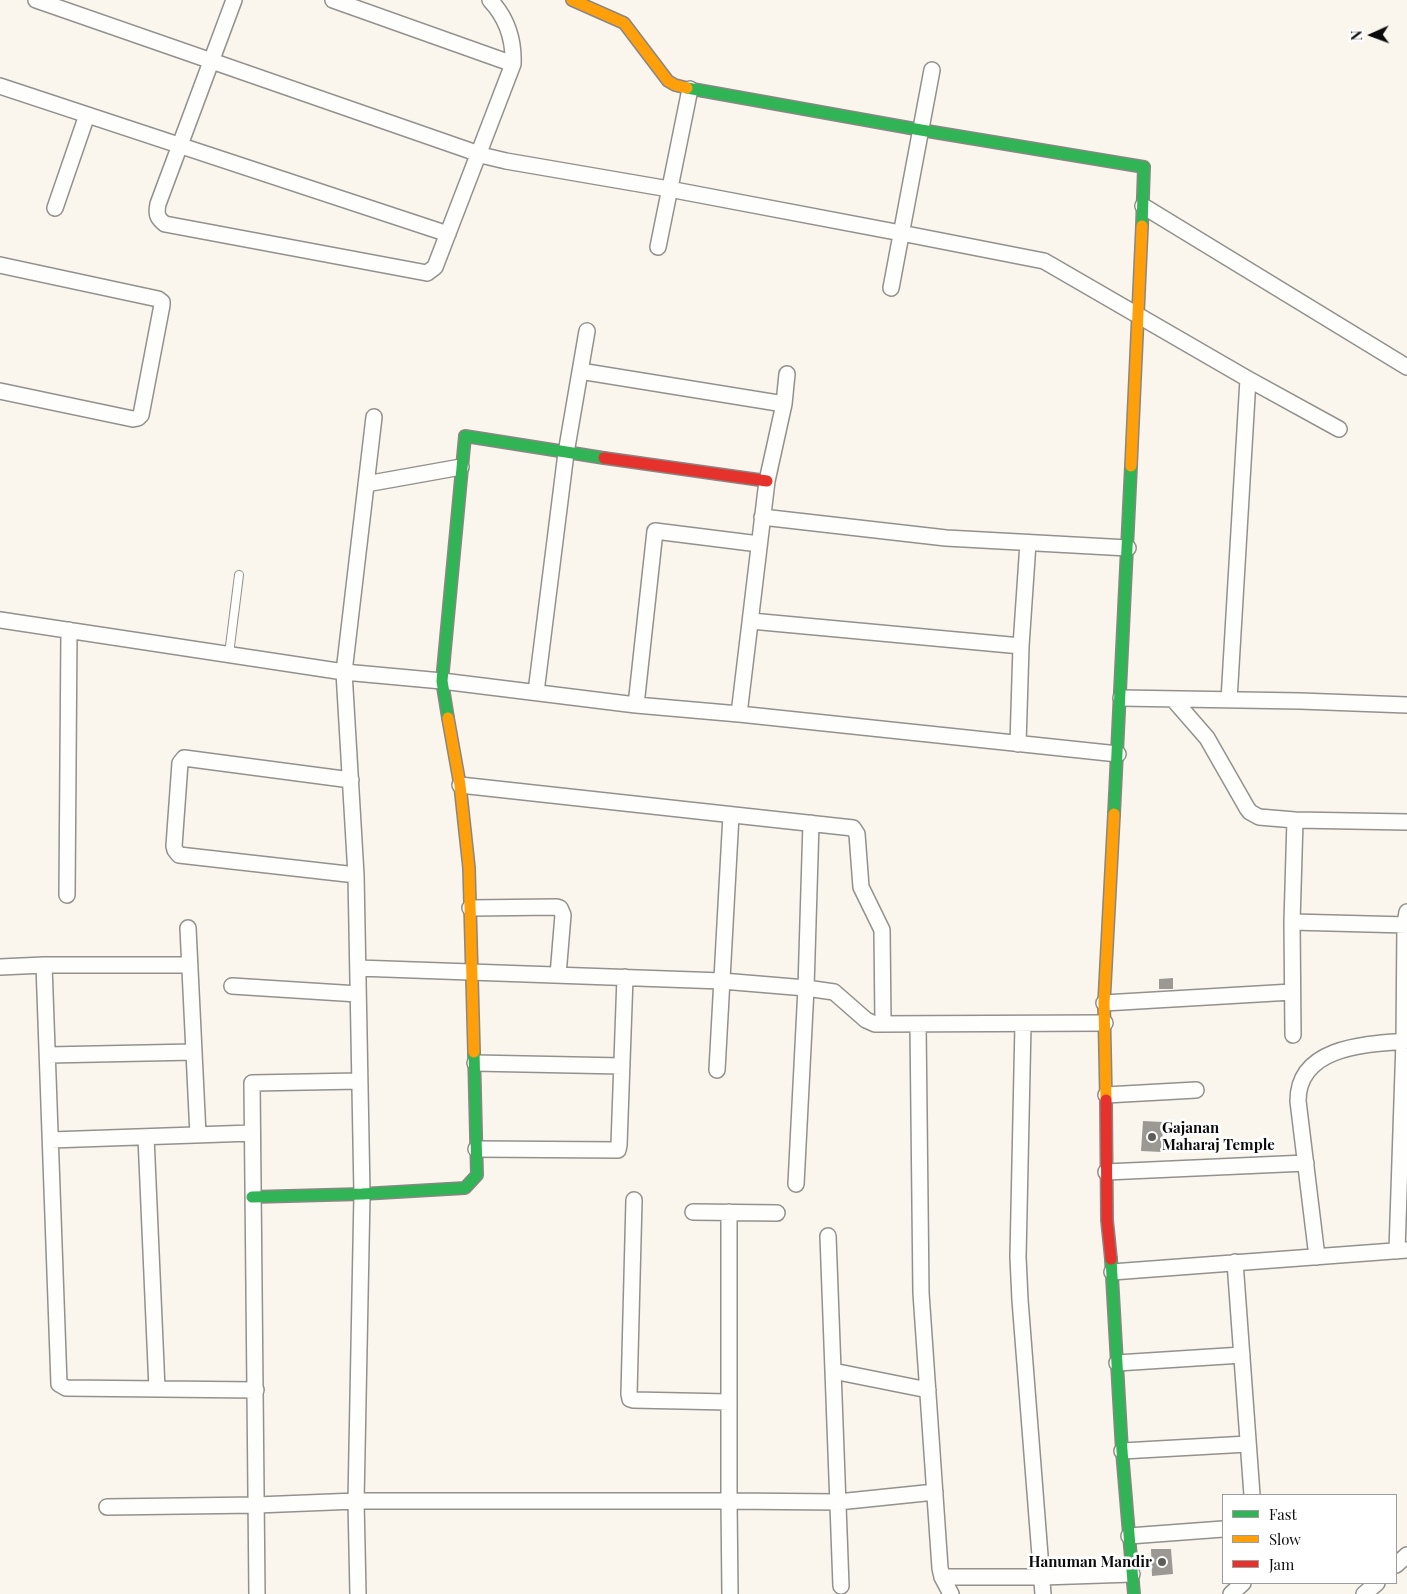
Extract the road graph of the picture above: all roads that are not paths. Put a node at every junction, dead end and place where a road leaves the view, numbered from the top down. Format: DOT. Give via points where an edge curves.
graph roads {
  1 [pos="36,0"];
  2 [pos="234,0"];
  3 [pos="333,0"];
  4 [pos="572,0"];
  5 [pos="497,2"];
  6 [pos="211,60"];
  7 [pos="513,64"];
  8 [pos="932,70"];
  9 [pos="0,86"];
  10 [pos="690,89"];
  11 [pos="87,115"];
  12 [pos="921,130"];
  13 [pos="179,146"];
  14 [pos="479,154"];
  15 [pos="669,189"];
  16 [pos="1143,206"];
  17 [pos="55,208"];
  18 [pos="902,233"];
  19 [pos="448,234"];
  20 [pos="658,247"];
  21 [pos="0,264"];
  22 [pos="891,288"];
  23 [pos="1139,315"];
  24 [pos="587,331"];
  25 [pos="1407,366"];
  26 [pos="580,370"];
  27 [pos="788,374"];
  28 [pos="1248,379"];
  29 [pos="0,391"];
  30 [pos="784,404"];
  31 [pos="374,417"];
  32 [pos="1339,429"];
  33 [pos="566,453"];
  34 [pos="461,467"];
  35 [pos="766,481"];
  36 [pos="366,484"];
  37 [pos="762,517"];
  38 [pos="1028,543"];
  39 [pos="759,544"];
  40 [pos="1128,548"];
  41 [pos="239,575"];
  42 [pos="0,620"];
  43 [pos="751,621"];
  44 [pos="69,630"];
  45 [pos="1021,646"];
  46 [pos="229,654"];
  47 [pos="344,672"];
  48 [pos="442,681"];
  49 [pos="536,692"];
  50 [pos="1120,698"];
  51 [pos="1173,699"];
  52 [pos="1229,700"];
  53 [pos="636,704"];
  54 [pos="1407,705"];
  55 [pos="739,714"];
  56 [pos="1018,744"];
  57 [pos="1118,754"];
  58 [pos="351,780"];
  59 [pos="460,785"];
  60 [pos="731,815"];
  61 [pos="1295,820"];
  62 [pos="1407,822"];
  63 [pos="811,823"];
  64 [pos="356,875"];
  65 [pos="67,895"];
  66 [pos="470,908"];
  67 [pos="1406,921"];
  68 [pos="1292,922"];
  69 [pos="188,928"];
  70 [pos="44,965"];
  71 [pos="190,965"];
  72 [pos="0,966"];
  73 [pos="358,968"];
  74 [pos="472,972"];
  75 [pos="558,975"];
  76 [pos="625,977"];
  77 [pos="722,981"];
  78 [pos="232,986"];
  79 [pos="806,988"];
  80 [pos="1292,992"];
  81 [pos="358,994"];
  82 [pos="1104,1004"];
  83 [pos="1105,1023"];
  84 [pos="883,1024"];
  85 [pos="918,1024"];
  86 [pos="1023,1024"];
  87 [pos="1293,1035"];
  88 [pos="1406,1041"];
  89 [pos="194,1052"];
  90 [pos="48,1054"];
  91 [pos="475,1063"];
  92 [pos="622,1066"];
  93 [pos="717,1070"];
  94 [pos="360,1081"];
  95 [pos="1196,1090"];
  96 [pos="1106,1095"];
  97 [pos="252,1133"];
  98 [pos="198,1135"];
  99 [pos="146,1137"];
  100 [pos="51,1140"];
  101 [pos="476,1148"];
  102 [pos="1306,1163"];
  103 [pos="1106,1172"];
  104 [pos="796,1184"];
  105 [pos="362,1194"];
  106 [pos="252,1198"];
  107 [pos="634,1200"];
  108 [pos="693,1212"];
  109 [pos="729,1212"];
  110 [pos="777,1213"];
  111 [pos="828,1236"];
  112 [pos="1402,1250"];
  113 [pos="1316,1257"];
  114 [pos="1235,1262"];
  115 [pos="1112,1272"];
  116 [pos="1242,1355"];
  117 [pos="1117,1363"];
  118 [pos="833,1370"];
  119 [pos="157,1389"];
  120 [pos="256,1390"];
  121 [pos="928,1390"];
  122 [pos="729,1402"];
  123 [pos="1248,1444"];
  124 [pos="1122,1451"];
  125 [pos="935,1492"];
  126 [pos="1252,1494"];
  127 [pos="356,1501"];
  128 [pos="729,1501"];
  129 [pos="838,1502"];
  130 [pos="256,1505"];
  131 [pos="107,1507"];
  132 [pos="1222,1529"];
  133 [pos="1129,1536"];
  134 [pos="1407,1555"];
  135 [pos="1397,1564"];
  136 [pos="1132,1574"];
  137 [pos="942,1577"];
  138 [pos="1042,1577"];
  139 [pos="1242,1584"];
  140 [pos="1375,1584"];
  141 [pos="842,1586"];
  142 [pos="257,1594"];
  143 [pos="358,1594"];
  144 [pos="730,1594"];
  145 [pos="951,1594"];
  146 [pos="1043,1594"];
  147 [pos="1134,1594"];
  148 [pos="1230,1594"];
  149 [pos="1364,1594"];
  1 -- 6 [label="street"];
  2 -- 6 [label="street"];
  3 -- 7 [label="street"];
  4 -- 10 [label="street" via="624,23 668,81"];
  5 -- 7 [label="street" via="512,40"];
  6 -- 13 [label="street"];
  6 -- 14 [label="street"];
  7 -- 14 [label="street"];
  8 -- 12 [label="street"];
  9 -- 11 [label="street"];
  10 -- 12 [label="street"];
  10 -- 15 [label="street"];
  11 -- 13 [label="street"];
  11 -- 17 [label="street"];
  12 -- 16 [label="street" via="1144,167"];
  12 -- 18 [label="street"];
  13 -- 19 [label="street"];
  13 -- 19 [label="street" via="156,213 165,224 422,273 435,267"];
  14 -- 15 [label="street"];
  14 -- 19 [label="street"];
  15 -- 18 [label="street"];
  15 -- 20 [label="street"];
  16 -- 23 [label="street"];
  16 -- 25 [label="street"];
  18 -- 22 [label="street"];
  18 -- 23 [label="street" via="1044,261"];
  21 -- 29 [label="street" via="158,299 162,305 138,418"];
  23 -- 28 [label="street"];
  23 -- 40 [label="street"];
  24 -- 26 [label="street"];
  26 -- 30 [label="street"];
  26 -- 33 [label="street"];
  27 -- 30 [label="street"];
  28 -- 32 [label="street"];
  28 -- 52 [label="street"];
  30 -- 35 [label="street"];
  31 -- 36 [label="street"];
  33 -- 34 [label="street" via="465,436"];
  33 -- 35 [label="street"];
  33 -- 49 [label="street"];
  34 -- 36 [label="street"];
  34 -- 48 [label="street"];
  35 -- 37 [label="street"];
  36 -- 47 [label="street"];
  37 -- 38 [label="street" via="946,538"];
  37 -- 39 [label="street"];
  38 -- 40 [label="street"];
  38 -- 45 [label="street"];
  39 -- 43 [label="street"];
  39 -- 53 [label="street" via="655,530"];
  40 -- 50 [label="street"];
  41 -- 46 [label="lane"];
  42 -- 44 [label="street"];
  43 -- 45 [label="street"];
  43 -- 55 [label="street"];
  44 -- 46 [label="street"];
  44 -- 65 [label="street"];
  45 -- 56 [label="street"];
  46 -- 47 [label="street"];
  47 -- 48 [label="street"];
  47 -- 58 [label="street"];
  48 -- 49 [label="street"];
  48 -- 59 [label="street"];
  49 -- 53 [label="street"];
  50 -- 51 [label="street"];
  50 -- 57 [label="street"];
  51 -- 52 [label="street"];
  51 -- 61 [label="street" via="1207,738 1250,812 1259,817"];
  52 -- 54 [label="street"];
  53 -- 55 [label="street"];
  55 -- 56 [label="street"];
  56 -- 57 [label="street"];
  57 -- 82 [label="street"];
  58 -- 64 [label="street"];
  58 -- 64 [label="street" via="184,758 180,764 174,846 179,855"];
  59 -- 60 [label="street"];
  59 -- 66 [label="street"];
  60 -- 63 [label="street"];
  60 -- 77 [label="street"];
  61 -- 62 [label="street"];
  61 -- 68 [label="street"];
  63 -- 79 [label="street"];
  63 -- 84 [label="street" via="852,828 857,834 861,888 882,930"];
  64 -- 73 [label="street"];
  66 -- 74 [label="street"];
  66 -- 75 [label="street" via="560,908 563,915"];
  67 -- 68 [label="street"];
  67 -- 88 [label="street"];
  68 -- 80 [label="street"];
  69 -- 71 [label="street"];
  70 -- 71 [label="street"];
  70 -- 72 [label="street"];
  70 -- 90 [label="street"];
  71 -- 89 [label="street"];
  73 -- 74 [label="street"];
  73 -- 81 [label="street"];
  74 -- 75 [label="street"];
  74 -- 91 [label="street"];
  75 -- 76 [label="street"];
  76 -- 77 [label="street"];
  76 -- 92 [label="street"];
  77 -- 79 [label="street"];
  77 -- 93 [label="street"];
  78 -- 81 [label="street"];
  79 -- 84 [label="street" via="834,992 870,1022"];
  79 -- 104 [label="street"];
  80 -- 82 [label="street"];
  80 -- 87 [label="street"];
  81 -- 94 [label="street"];
  82 -- 83 [label="street"];
  83 -- 86 [label="street"];
  83 -- 96 [label="street"];
  84 -- 85 [label="street"];
  85 -- 86 [label="street"];
  85 -- 121 [label="street" via="922,1293"];
  86 -- 138 [label="street" via="1019,1265"];
  88 -- 102 [label="street" via="1345,1048 1317,1061 1308,1069 1298,1092"];
  88 -- 112 [label="street"];
  89 -- 90 [label="street"];
  89 -- 98 [label="street"];
  90 -- 100 [label="street"];
  91 -- 92 [label="street"];
  91 -- 101 [label="street"];
  92 -- 101 [label="street" via="618,1150"];
  94 -- 97 [label="street" via="252,1083"];
  94 -- 105 [label="street"];
  95 -- 96 [label="street"];
  96 -- 103 [label="street"];
  97 -- 98 [label="street"];
  97 -- 106 [label="street"];
  98 -- 99 [label="street"];
  99 -- 100 [label="street"];
  99 -- 119 [label="street"];
  100 -- 119 [label="street" via="60,1384 66,1388"];
  101 -- 105 [label="street" via="477,1176 465,1188"];
  102 -- 103 [label="street"];
  102 -- 113 [label="street"];
  103 -- 115 [label="street"];
  105 -- 106 [label="street"];
  105 -- 127 [label="street"];
  106 -- 120 [label="street"];
  107 -- 122 [label="street" via="630,1398"];
  108 -- 109 [label="street"];
  109 -- 110 [label="street"];
  109 -- 122 [label="street"];
  111 -- 118 [label="street"];
  112 -- 113 [label="street"];
  113 -- 114 [label="street"];
  114 -- 115 [label="street"];
  114 -- 116 [label="street"];
  115 -- 117 [label="street"];
  116 -- 117 [label="street"];
  116 -- 123 [label="street"];
  117 -- 124 [label="street"];
  118 -- 121 [label="street"];
  118 -- 129 [label="street"];
  119 -- 120 [label="street"];
  120 -- 130 [label="street"];
  121 -- 125 [label="street"];
  122 -- 128 [label="street"];
  123 -- 124 [label="street"];
  123 -- 126 [label="street"];
  124 -- 133 [label="street"];
  125 -- 129 [label="street"];
  125 -- 137 [label="street"];
  127 -- 128 [label="street"];
  127 -- 130 [label="street"];
  127 -- 143 [label="street"];
  128 -- 129 [label="street"];
  128 -- 144 [label="street"];
  129 -- 141 [label="street"];
  130 -- 131 [label="street"];
  130 -- 142 [label="street"];
  132 -- 133 [label="street"];
  133 -- 136 [label="street"];
  134 -- 135 [label="street"];
  136 -- 138 [label="street"];
  136 -- 147 [label="street"];
  137 -- 138 [label="street"];
  137 -- 145 [label="street"];
  138 -- 146 [label="street"];
  139 -- 148 [label="street"];
  140 -- 149 [label="street"];
}
